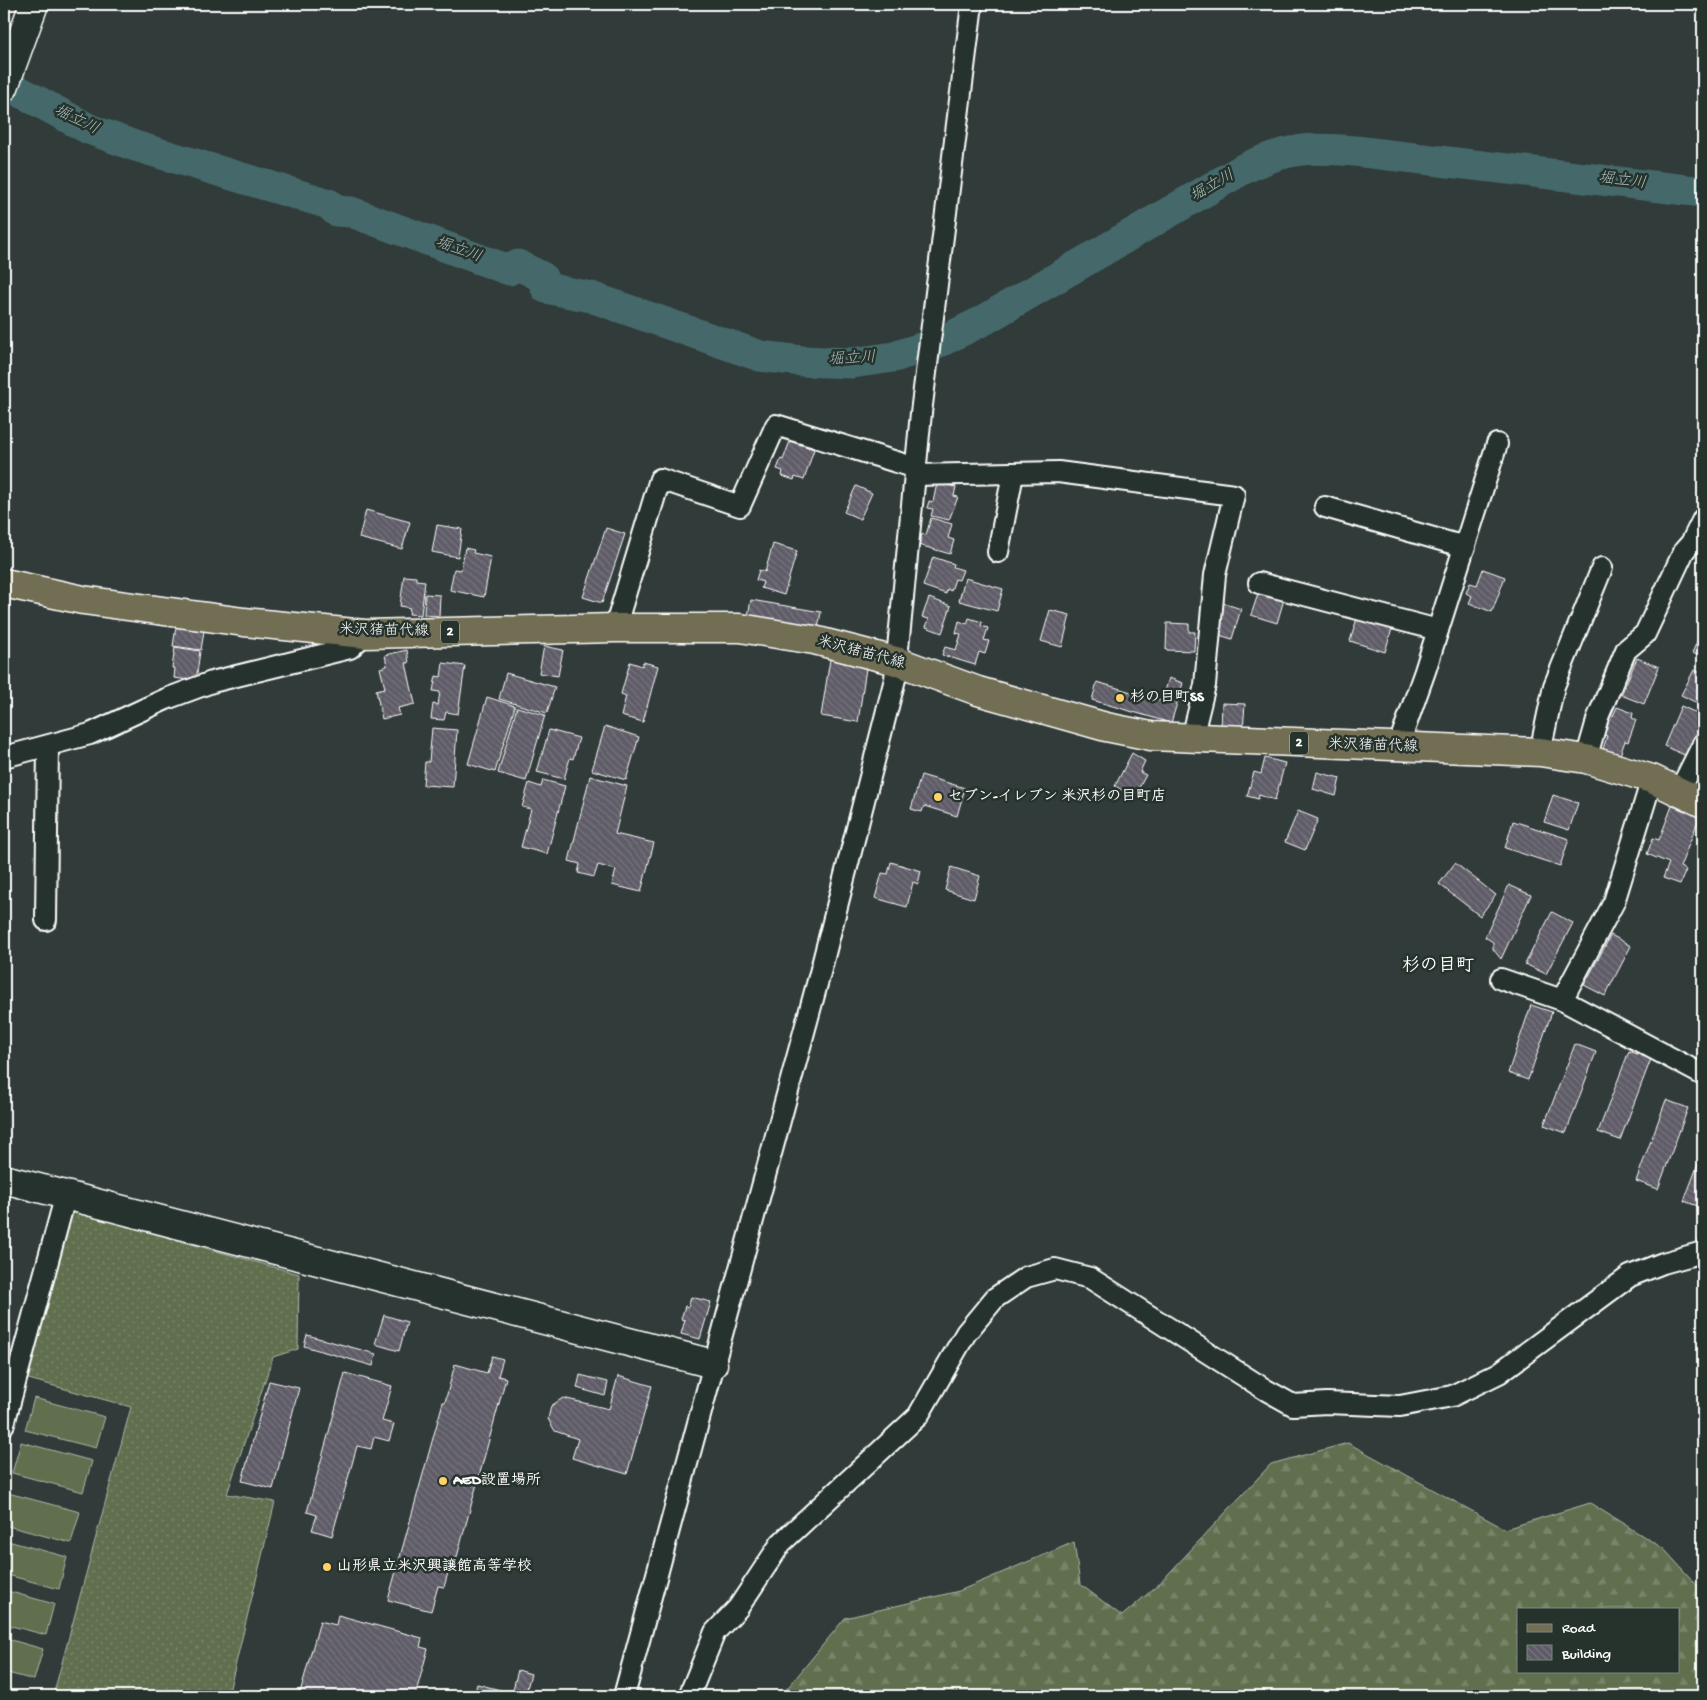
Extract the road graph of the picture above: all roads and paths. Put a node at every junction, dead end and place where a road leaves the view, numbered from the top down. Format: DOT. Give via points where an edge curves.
graph roads {
  1 [pos="972,4"];
  2 [pos="32,11"];
  3 [pos="4,87"];
  4 [pos="1497,444"];
  5 [pos="915,472"];
  6 [pos="1013,474"];
  7 [pos="1325,507"];
  8 [pos="1703,519"];
  9 [pos="1465,547"];
  10 [pos="998,552"];
  11 [pos="1602,568"];
  12 [pos="4,583"];
  13 [pos="1259,583"];
  14 [pos="615,628"];
  15 [pos="1438,630"];
  16 [pos="365,634"];
  17 [pos="896,661"];
  18 [pos="1192,738"];
  19 [pos="1703,744"];
  20 [pos="48,746"];
  21 [pos="1398,747"];
  22 [pos="1540,752"];
  23 [pos="4,757"];
  24 [pos="1586,760"];
  25 [pos="1652,779"];
  26 [pos="1679,792"];
  27 [pos="1703,803"];
  28 [pos="46,920"];
  29 [pos="1501,979"];
  30 [pos="1562,1000"];
  31 [pos="1703,1075"];
  32 [pos="4,1179"];
  33 [pos="66,1194"];
  34 [pos="1703,1252"];
  35 [pos="713,1364"];
  36 [pos="4,1424"];
  37 [pos="624,1696"];
  38 [pos="689,1696"];
  1 -- 5 [label="street"];
  2 -- 3 [label="street"];
  4 -- 9 [label="street"];
  5 -- 6 [label="street"];
  5 -- 14 [label="street" via="776,425 740,506 660,479"];
  5 -- 17 [label="street"];
  6 -- 10 [label="street"];
  6 -- 18 [label="street" via="1058,472 1234,495 1215,575 1205,685"];
  7 -- 9 [label="street"];
  8 -- 24 [label="street" via="1684,551 1645,634 1626,650 1598,717"];
  9 -- 15 [label="street"];
  11 -- 22 [label="street" via="1554,686"];
  12 -- 16 [label="main road, 米沢猪苗代線 / 2" via="84,600 244,622"];
  13 -- 15 [label="street"];
  14 -- 16 [label="main road, 米沢猪苗代線 / 2"];
  14 -- 17 [label="main road, 米沢猪苗代線 / 2" via="740,628 814,640"];
  15 -- 21 [label="street"];
  16 -- 20 [label="street" via="350,648 212,682 90,734"];
  17 -- 18 [label="main road, 米沢猪苗代線 / 2" via="978,691 1106,727 1151,736"];
  17 -- 35 [label="street" via="895,679 822,963"];
  18 -- 21 [label="main road, 米沢猪苗代線 / 2"];
  19 -- 26 [label="street"];
  20 -- 23 [label="street"];
  20 -- 28 [label="street"];
  21 -- 22 [label="main road, 米沢猪苗代線 / 2"];
  22 -- 24 [label="main road, 米沢猪苗代線 / 2"];
  24 -- 25 [label="main road, 米沢猪苗代線 / 2"];
  25 -- 26 [label="main road, 米沢猪苗代線 / 2"];
  25 -- 30 [label="street" via="1614,902"];
  26 -- 27 [label="main road, 米沢猪苗代線 / 2"];
  29 -- 30 [label="street"];
  30 -- 31 [label="street"];
  32 -- 33 [label="street"];
  33 -- 35 [label="street"];
  33 -- 36 [label="street"];
  34 -- 38 [label="street" via="1663,1262 1630,1276 1499,1373 1452,1396 1400,1406 1294,1405 1090,1278 1055,1270 1026,1277 995,1298 966,1333 918,1416 781,1543 738,1608 715,1632"];
  35 -- 37 [label="street"];
}
